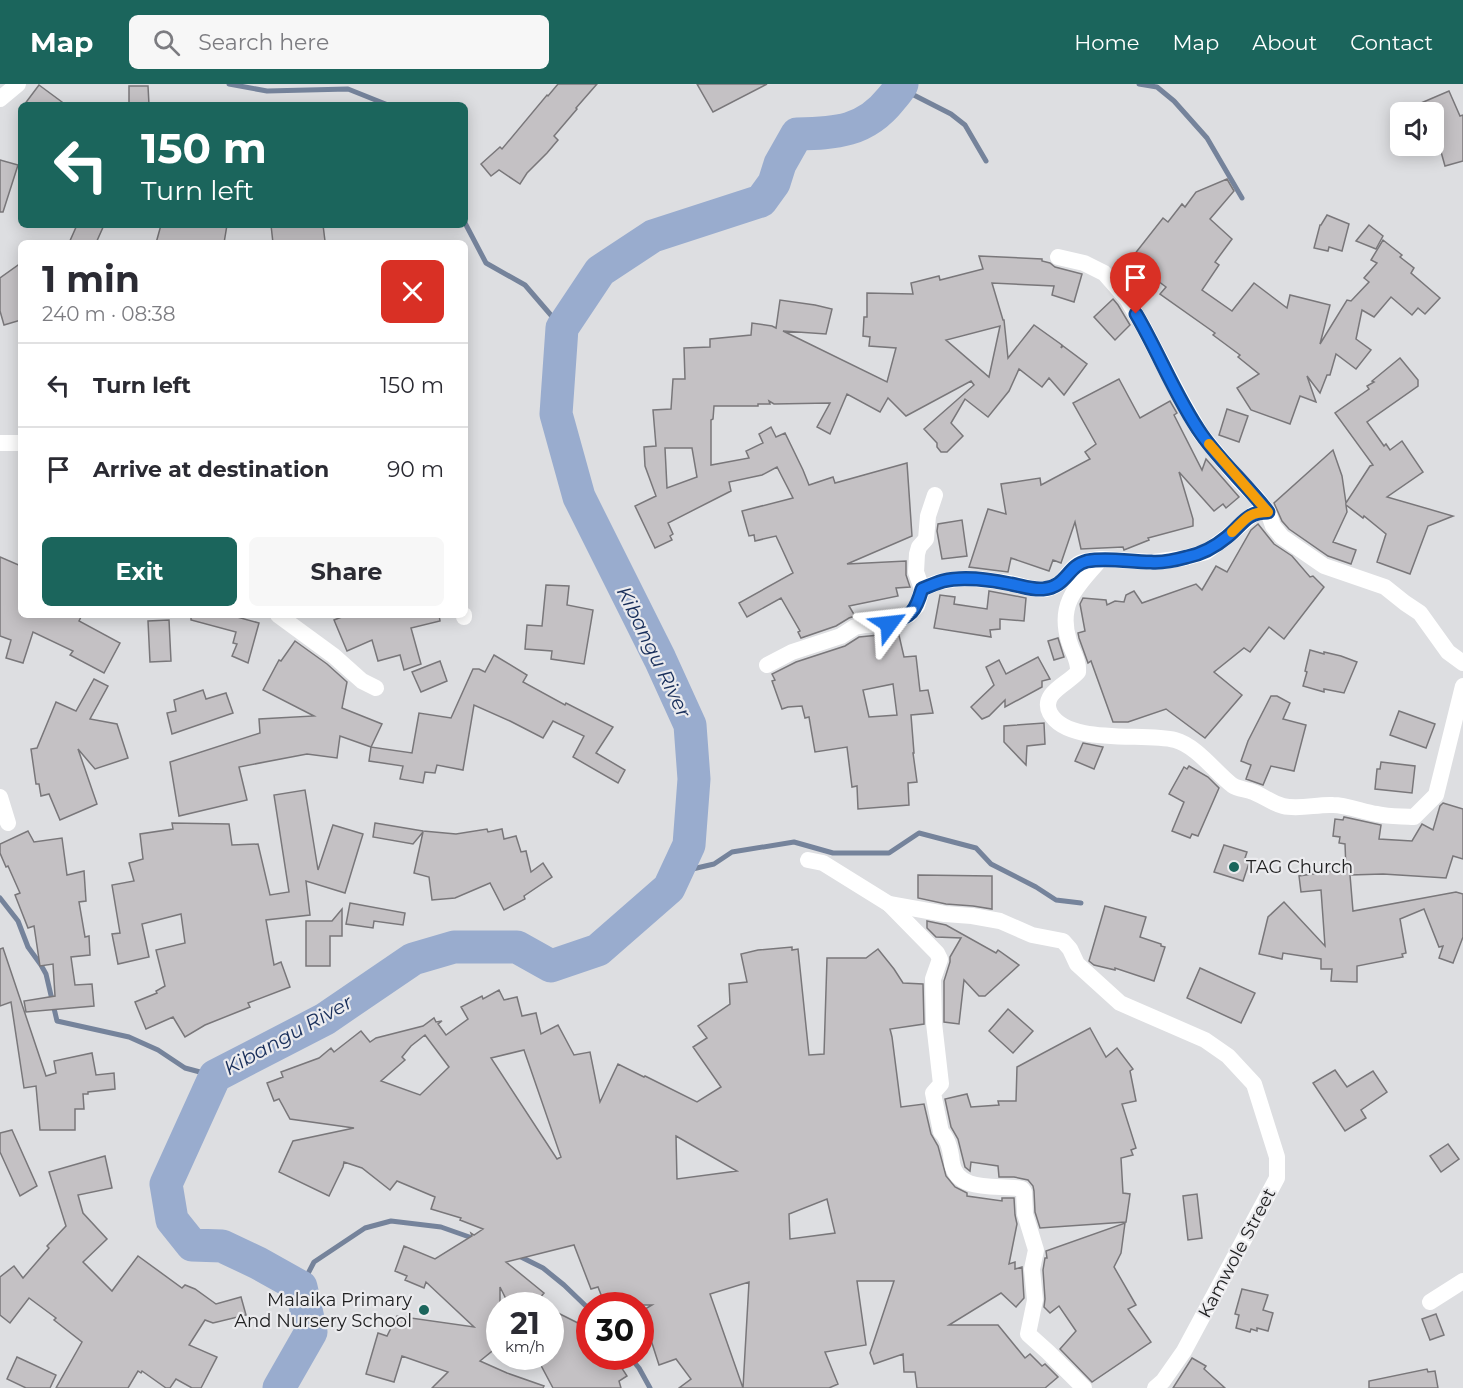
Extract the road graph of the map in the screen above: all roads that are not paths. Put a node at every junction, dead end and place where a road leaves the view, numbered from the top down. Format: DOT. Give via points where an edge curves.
graph roads {
  1 [pos="18,84"];
  2 [pos="0,99"];
  3 [pos="1059,257"];
  4 [pos="0,442"];
  5 [pos="18,444"];
  6 [pos="935,495"];
  7 [pos="1268,512"];
  8 [pos="1101,559"];
  9 [pos="922,589"];
  10 [pos="282,618"];
  11 [pos="1463,663"];
  12 [pos="767,665"];
  13 [pos="1463,686"];
  14 [pos="376,688"];
  15 [pos="0,797"];
  16 [pos="8,823"];
  17 [pos="808,860"];
  18 [pos="889,904"];
  19 [pos="1463,1281"];
  20 [pos="1430,1302"];
  21 [pos="1084,1388"];
  22 [pos="1155,1388"];
  1 -- 2 [label="street"];
  3 -- 7 [label="street" via="1104,273 1127,299 1201,434"];
  4 -- 5 [label="street"];
  6 -- 9 [label="street" via="926,538 917,554 916,572"];
  7 -- 8 [label="street" via="1252,515 1206,552 1153,562"];
  7 -- 11 [label="street" via="1277,532 1305,554 1324,566 1385,587 1420,613 1448,652"];
  8 -- 9 [label="street" via="1077,565 1062,582 1044,589 956,579"];
  8 -- 13 [label="street" via="1074,590 1065,611 1065,626 1078,672 1049,696 1051,714 1070,729 1095,735 1177,741 1235,787 1283,806 1334,805 1414,817 1436,795"];
  9 -- 12 [label="street" via="917,606 902,619 855,627"];
  10 -- 14 [label="street"];
  15 -- 16 [label="street"];
  17 -- 18 [label="street, Kamwole Street" via="823,863"];
  18 -- 21 [label="street" via="940,959 933,979 940,1084 933,1093 953,1170 974,1185 1024,1192 1025,1214 1036,1250 1032,1269 1035,1300 1028,1334"];
  18 -- 22 [label="street, Kamwole Street" via="1000,921 1032,935 1063,941 1077,964 1120,1003 1205,1040 1228,1056 1254,1084 1277,1157 1277,1178 1184,1351"];
  19 -- 20 [label="street"];
}
